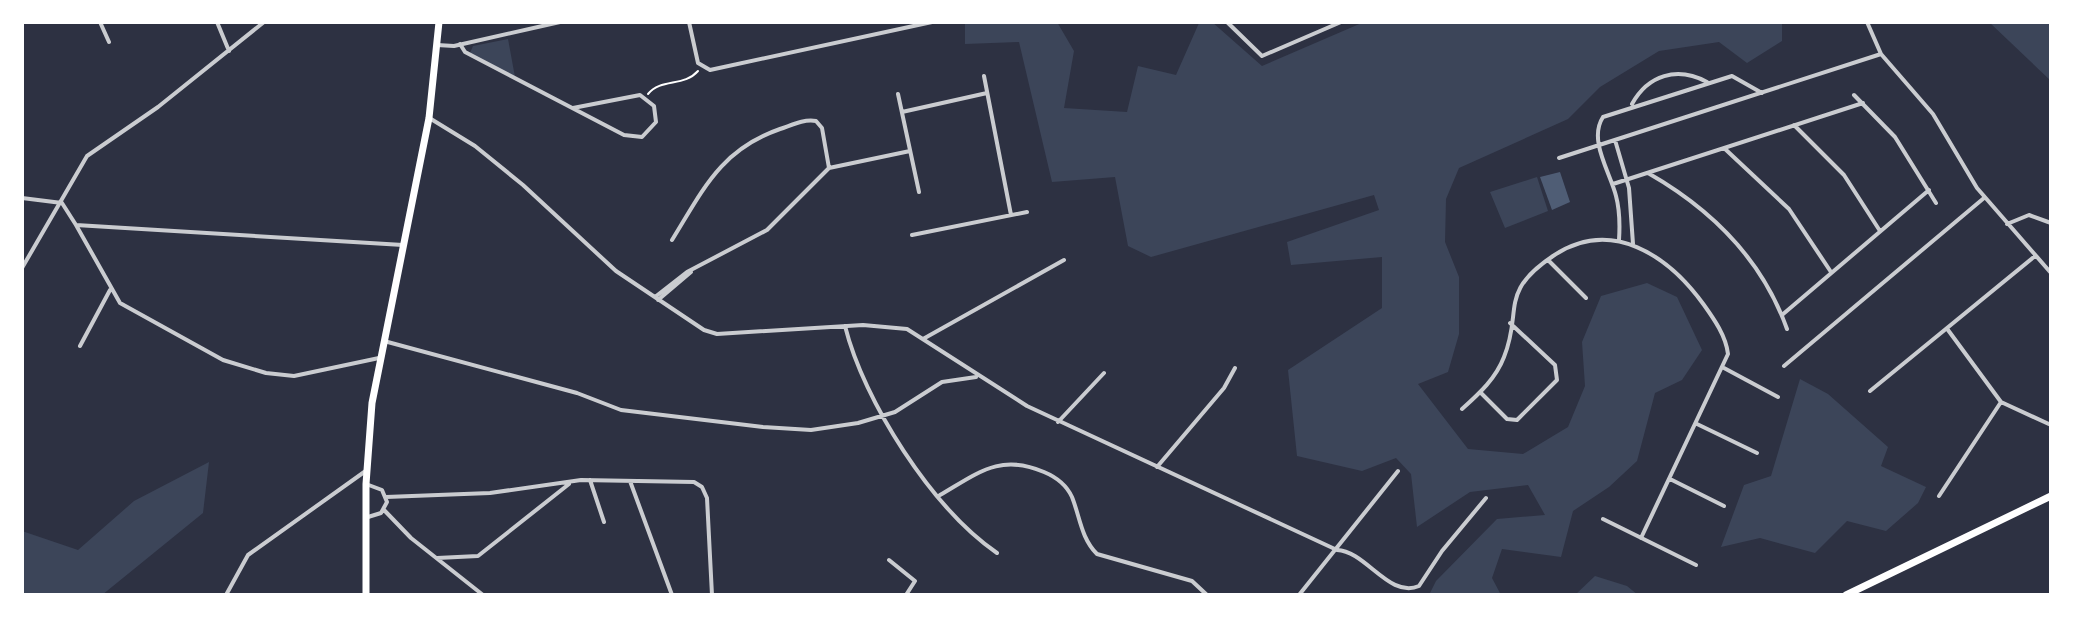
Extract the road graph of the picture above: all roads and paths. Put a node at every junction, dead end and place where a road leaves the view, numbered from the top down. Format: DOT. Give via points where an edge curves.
graph roads {
  1 [pos="100,22"];
  2 [pos="217,22"];
  3 [pos="264,22"];
  4 [pos="439,22"];
  5 [pos="560,22"];
  6 [pos="689,22"];
  7 [pos="932,22"];
  8 [pos="1227,22"];
  9 [pos="1341,22"];
  10 [pos="1867,22"];
  11 [pos="109,42"];
  12 [pos="436,44"];
  13 [pos="460,44"];
  14 [pos="229,51"];
  15 [pos="1881,54"];
  16 [pos="701,67"];
  17 [pos="984,76"];
  18 [pos="1707,82"];
  19 [pos="987,93"];
  20 [pos="1762,93"];
  21 [pos="898,94"];
  22 [pos="1854,95"];
  23 [pos="646,97"];
  24 [pos="1863,103"];
  25 [pos="1631,106"];
  26 [pos="573,108"];
  27 [pos="902,112"];
  28 [pos="429,118"];
  29 [pos="1794,125"];
  30 [pos="1615,140"];
  31 [pos="1599,145"];
  32 [pos="1724,148"];
  33 [pos="910,151"];
  34 [pos="1559,158"];
  35 [pos="829,168"];
  36 [pos="1648,173"];
  37 [pos="1627,179"];
  38 [pos="1613,184"];
  39 [pos="1929,190"];
  40 [pos="919,192"];
  41 [pos="1984,197"];
  42 [pos="22,198"];
  43 [pos="62,203"];
  44 [pos="1936,203"];
  45 [pos="1027,212"];
  46 [pos="1011,215"];
  47 [pos="2051,223"];
  48 [pos="2007,224"];
  49 [pos="76,225"];
  50 [pos="1880,231"];
  51 [pos="912,235"];
  52 [pos="672,240"];
  53 [pos="1619,240"];
  54 [pos="1633,244"];
  55 [pos="404,245"];
  56 [pos="2035,256"];
  57 [pos="1064,260"];
  58 [pos="1548,260"];
  59 [pos="22,268"];
  60 [pos="1831,272"];
  61 [pos="2051,273"];
  62 [pos="110,290"];
  63 [pos="1586,298"];
  64 [pos="656,299"];
  65 [pos="1782,315"];
  66 [pos="1510,323"];
  67 [pos="845,326"];
  68 [pos="1787,329"];
  69 [pos="1948,330"];
  70 [pos="923,339"];
  71 [pos="383,341"];
  72 [pos="80,346"];
  73 [pos="379,358"];
  74 [pos="1784,366"];
  75 [pos="1235,368"];
  76 [pos="1724,368"];
  77 [pos="1104,373"];
  78 [pos="979,377"];
  79 [pos="1870,391"];
  80 [pos="1480,393"];
  81 [pos="1778,397"];
  82 [pos="2001,402"];
  83 [pos="1462,409"];
  84 [pos="884,416"];
  85 [pos="1058,422"];
  86 [pos="1697,424"];
  87 [pos="2051,425"];
  88 [pos="1757,453"];
  89 [pos="1157,467"];
  90 [pos="367,470"];
  91 [pos="1398,471"];
  92 [pos="1670,479"];
  93 [pos="590,480"];
  94 [pos="630,480"];
  95 [pos="571,481"];
  96 [pos="366,484"];
  97 [pos="940,495"];
  98 [pos="1939,496"];
  99 [pos="2051,496"];
  100 [pos="386,497"];
  101 [pos="1486,498"];
  102 [pos="1724,506"];
  103 [pos="384,510"];
  104 [pos="365,518"];
  105 [pos="1603,519"];
  106 [pos="604,522"];
  107 [pos="1641,538"];
  108 [pos="1337,550"];
  109 [pos="997,553"];
  110 [pos="437,558"];
  111 [pos="889,560"];
  112 [pos="1696,565"];
  113 [pos="226,595"];
  114 [pos="366,595"];
  115 [pos="483,595"];
  116 [pos="672,595"];
  117 [pos="712,595"];
  118 [pos="906,595"];
  119 [pos="1207,595"];
  120 [pos="1299,595"];
  121 [pos="1846,595"];
  1 -- 11 [label="street"];
  2 -- 14 [label="street"];
  3 -- 14 [label="street"];
  4 -- 12 [label="main road"];
  5 -- 13 [label="street"];
  6 -- 16 [label="street"];
  7 -- 16 [label="street" via="710,70"];
  8 -- 9 [label="street" via="1262,56"];
  10 -- 15 [label="street"];
  12 -- 13 [label="street"];
  12 -- 28 [label="main road"];
  13 -- 26 [label="street" via="463,51"];
  14 -- 43 [label="street" via="87,156"];
  15 -- 20 [label="street"];
  15 -- 41 [label="street" via="1933,114"];
  16 -- 23 [label="path" via="691,78 658,85"];
  17 -- 19 [label="street"];
  18 -- 20 [label="street" via="1737,77"];
  18 -- 25 [label="street"];
  18 -- 25 [label="street" via="1687,73 1667,74 1649,83"];
  19 -- 27 [label="street"];
  19 -- 46 [label="street"];
  20 -- 30 [label="street"];
  21 -- 27 [label="street"];
  22 -- 24 [label="street"];
  23 -- 26 [label="street"];
  23 -- 26 [label="street" via="656,111 656,122 636,138"];
  24 -- 29 [label="street"];
  24 -- 39 [label="street" via="1895,137"];
  25 -- 31 [label="street" via="1603,117"];
  27 -- 33 [label="street"];
  28 -- 55 [label="main road"];
  28 -- 64 [label="street" via="498,164 610,266"];
  29 -- 32 [label="street"];
  29 -- 50 [label="street" via="1844,175"];
  30 -- 31 [label="street"];
  30 -- 37 [label="street"];
  31 -- 34 [label="street"];
  31 -- 38 [label="street"];
  32 -- 36 [label="street"];
  32 -- 60 [label="street" via="1789,209"];
  33 -- 35 [label="street"];
  33 -- 40 [label="street"];
  35 -- 52 [label="street" via="816,121 756,139 720,164"];
  35 -- 64 [label="street" via="767,230 679,277"];
  36 -- 37 [label="street"];
  36 -- 65 [label="street" via="1694,201 1724,228 1762,276"];
  37 -- 38 [label="street"];
  37 -- 54 [label="street"];
  38 -- 53 [label="street"];
  39 -- 44 [label="street"];
  39 -- 50 [label="street"];
  41 -- 48 [label="street"];
  41 -- 74 [label="street"];
  42 -- 43 [label="street"];
  43 -- 49 [label="street"];
  43 -- 59 [label="street"];
  45 -- 46 [label="street"];
  46 -- 51 [label="street"];
  47 -- 48 [label="street" via="2029,215"];
  48 -- 56 [label="street"];
  49 -- 55 [label="street"];
  49 -- 62 [label="street"];
  50 -- 60 [label="street"];
  53 -- 54 [label="street"];
  53 -- 58 [label="street" via="1577,245"];
  54 -- 76 [label="street" via="1663,261 1698,296 1727,347"];
  55 -- 71 [label="main road"];
  56 -- 61 [label="street"];
  56 -- 69 [label="street"];
  57 -- 70 [label="street"];
  58 -- 63 [label="street"];
  58 -- 66 [label="street" via="1522,285"];
  60 -- 65 [label="street"];
  62 -- 72 [label="street"];
  62 -- 73 [label="street" via="120,303 167,330 250,369 305,376"];
  64 -- 67 [label="street" via="710,333"];
  65 -- 68 [label="street"];
  66 -- 80 [label="street" via="1504,359"];
  66 -- 80 [label="street" via="1555,365 1557,380 1517,420 1507,419"];
  67 -- 70 [label="street" via="892,325"];
  67 -- 84 [label="street" via="859,373"];
  69 -- 79 [label="street"];
  69 -- 82 [label="street"];
  70 -- 78 [label="street"];
  71 -- 73 [label="main road"];
  71 -- 84 [label="street" via="635,413 821,429"];
  73 -- 90 [label="main road"];
  75 -- 89 [label="street"];
  76 -- 81 [label="street"];
  76 -- 86 [label="street"];
  77 -- 85 [label="street"];
  78 -- 84 [label="street" via="942,382"];
  78 -- 85 [label="street"];
  80 -- 83 [label="street"];
  82 -- 87 [label="street"];
  82 -- 98 [label="street"];
  84 -- 97 [label="street"];
  85 -- 89 [label="street"];
  86 -- 88 [label="street"];
  86 -- 92 [label="street"];
  89 -- 108 [label="street"];
  90 -- 96 [label="main road"];
  90 -- 113 [label="street" via="248,555"];
  91 -- 108 [label="street"];
  92 -- 102 [label="street"];
  92 -- 107 [label="street"];
  93 -- 94 [label="street"];
  93 -- 95 [label="street"];
  93 -- 106 [label="street"];
  94 -- 116 [label="street"];
  94 -- 117 [label="street" via="689,481 702,487 708,506"];
  95 -- 100 [label="street" via="475,495"];
  95 -- 110 [label="street" via="478,556"];
  96 -- 100 [label="street"];
  96 -- 104 [label="main road"];
  97 -- 109 [label="street" via="977,539"];
  97 -- 119 [label="street" via="997,464 1027,465 1063,483 1097,554 1192,581"];
  99 -- 121 [label="main road"];
  100 -- 103 [label="street"];
  101 -- 108 [label="street" via="1413,589"];
  103 -- 104 [label="street"];
  103 -- 110 [label="street"];
  104 -- 114 [label="main road"];
  105 -- 107 [label="street"];
  107 -- 112 [label="street"];
  108 -- 120 [label="street"];
  110 -- 115 [label="street"];
  111 -- 118 [label="street" via="915,581"];
}
